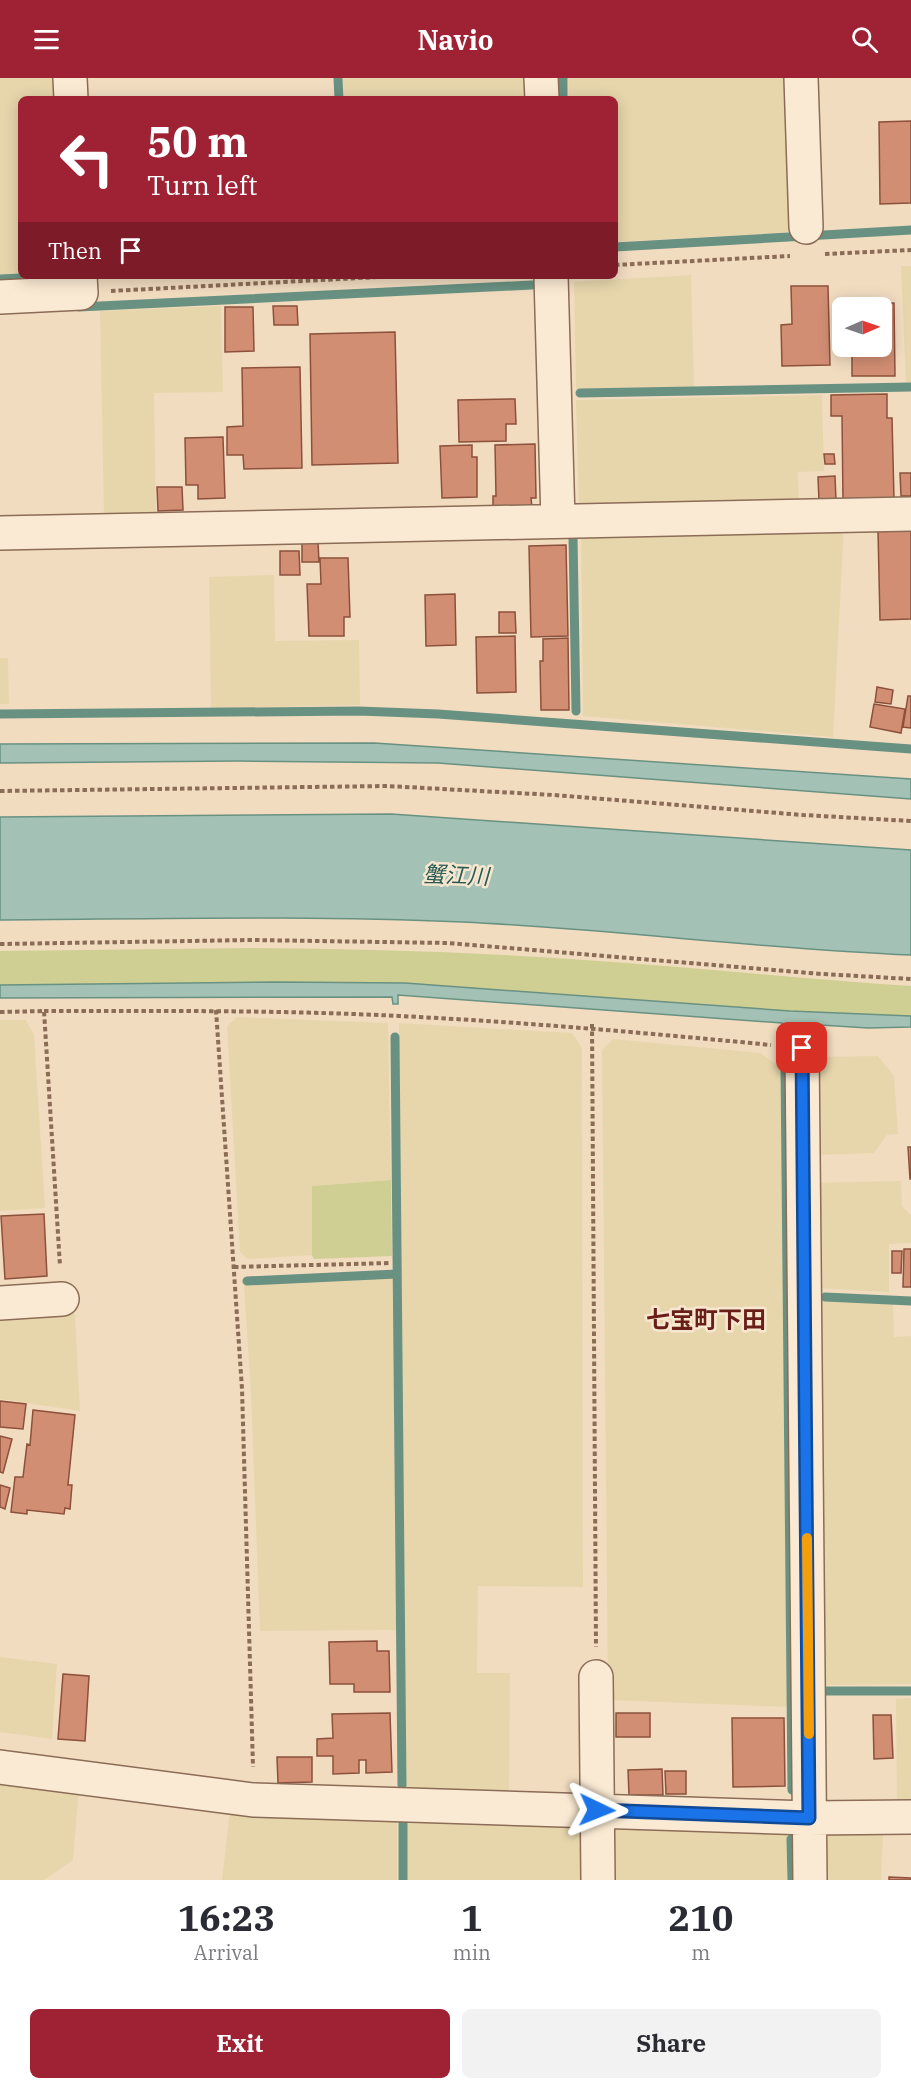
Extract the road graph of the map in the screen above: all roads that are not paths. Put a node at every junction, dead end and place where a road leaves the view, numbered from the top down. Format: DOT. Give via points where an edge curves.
graph roads {
  1 [pos="70,78"];
  2 [pos="541,78"];
  3 [pos="801,78"];
  4 [pos="71,96"];
  5 [pos="542,96"];
  6 [pos="807,246"];
  7 [pos="550,279"];
  8 [pos="80,284"];
  9 [pos="0,297"];
  10 [pos="911,514"];
  11 [pos="558,520"];
  12 [pos="0,533"];
  13 [pos="802,1048"];
  14 [pos="62,1299"];
  15 [pos="0,1303"];
  16 [pos="596,1677"];
  17 [pos="0,1767"];
  18 [pos="597,1810"];
  19 [pos="911,1817"];
  20 [pos="809,1818"];
  21 [pos="598,1880"];
  22 [pos="810,1880"];
  1 -- 4 [label="street"];
  2 -- 5 [label="street"];
  3 -- 6 [label="street"];
  7 -- 11 [label="street"];
  8 -- 9 [label="street"];
  10 -- 11 [label="street"];
  11 -- 12 [label="street"];
  13 -- 20 [label="street"];
  14 -- 15 [label="street"];
  16 -- 18 [label="street"];
  17 -- 18 [label="street" via="253,1800"];
  18 -- 20 [label="street"];
  18 -- 21 [label="street"];
  19 -- 20 [label="street"];
  20 -- 22 [label="street"];
}
